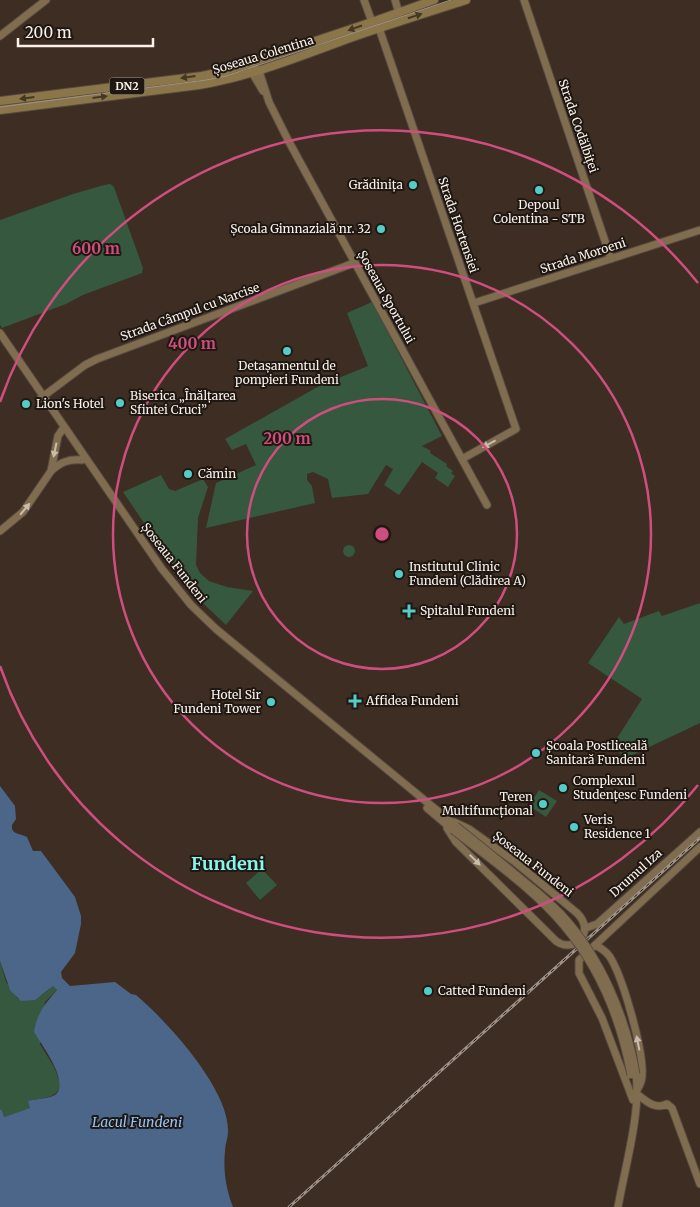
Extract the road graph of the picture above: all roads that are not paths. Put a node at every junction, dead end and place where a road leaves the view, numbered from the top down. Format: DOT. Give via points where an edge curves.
graph roads {
  1 [pos="46,0"];
  2 [pos="364,0"];
  3 [pos="395,0"];
  4 [pos="434,0"];
  5 [pos="466,0"];
  6 [pos="524,0"];
  7 [pos="399,12"];
  8 [pos="372,22"];
  9 [pos="379,28"];
  10 [pos="0,36"];
  11 [pos="252,62"];
  12 [pos="256,71"];
  13 [pos="0,101"];
  14 [pos="0,110"];
  15 [pos="700,230"];
  16 [pos="611,259"];
  17 [pos="354,263"];
  18 [pos="474,303"];
  19 [pos="0,333"];
  20 [pos="0,339"];
  21 [pos="42,397"];
  22 [pos="62,430"];
  23 [pos="462,459"];
  24 [pos="82,460"];
  25 [pos="51,471"];
  26 [pos="487,505"];
  27 [pos="0,531"];
  28 [pos="446,821"];
  29 [pos="700,832"];
  30 [pos="700,848"];
  31 [pos="586,928"];
  32 [pos="595,945"];
  33 [pos="630,1074"];
  34 [pos="636,1095"];
  35 [pos="700,1184"];
  36 [pos="616,1207"];
  1 -- 10 [label="street"];
  2 -- 8 [label="street"];
  3 -- 7 [label="street"];
  4 -- 7 [label="main road, Șoseaua Colentina / DN2"];
  9 -- 5 [label="main road, Șoseaua Colentina / DN2, one-way"];
  6 -- 16 [label="street, Strada Codălbiței"];
  7 -- 8 [label="main road, Șoseaua Colentina / DN2"];
  8 -- 11 [label="main road, Șoseaua Colentina / DN2, one-way"];
  9 -- 12 [label="main road, Șoseaua Colentina / DN2"];
  9 -- 18 [label="street, Strada Hortensiei"];
  11 -- 12 [label="street, Șoseaua Sportului"];
  11 -- 13 [label="main road, Șoseaua Colentina / DN2, one-way" via="202,76"];
  14 -- 12 [label="main road, Șoseaua Colentina / DN2, one-way" via="200,85"];
  12 -- 17 [label="street, Șoseaua Sportului" via="288,140"];
  15 -- 16 [label="street, Strada Moroeni"];
  16 -- 18 [label="street, Strada Moroeni"];
  17 -- 21 [label="street, Strada Câmpul cu Narcise" via="97,359"];
  17 -- 23 [label="street, Șoseaua Sportului"];
  18 -- 23 [label="street, Strada Hortensiei, one-way" via="516,429"];
  19 -- 21 [label="street, Șoseaua Fundeni"];
  20 -- 21 [label="street, Șoseaua Fundeni"];
  21 -- 22 [label="street, Șoseaua Fundeni"];
  21 -- 28 [label="street, Șoseaua Fundeni" via="162,569 195,609"];
  22 -- 24 [label="street, Șoseaua Fundeni"];
  22 -- 25 [label="street, one-way"];
  23 -- 26 [label="street, Șoseaua Sportului"];
  24 -- 25 [label="street" via="63,461"];
  24 -- 28 [label="street, Șoseaua Fundeni" via="188,608"];
  27 -- 25 [label="street, one-way" via="23,512"];
  28 -- 31 [label="street, Șoseaua Fundeni" via="466,827 480,836 580,917"];
  28 -- 31 [label="street, Șoseaua Fundeni, one-way" via="456,842 559,944 574,944"];
  28 -- 33 [label="street, Șoseaua Fundeni, bridge" via="539,900 574,938 594,968 616,1016"];
  29 -- 31 [label="street, Drumul Iza" via="597,924"];
  30 -- 32 [label="street"];
  32 -- 33 [label="street, Șoseaua Fundeni" via="583,955 578,964 579,973"];
  34 -- 32 [label="street, Șoseaua Fundeni, one-way" via="642,1069 627,998 612,961"];
  33 -- 34 [label="street, Șoseaua Fundeni"];
  33 -- 34 [label="street, Șoseaua Fundeni"];
  34 -- 35 [label="street" via="655,1106 667,1104 674,1111"];
  34 -- 36 [label="street, Șoseaua Fundeni"];
}
